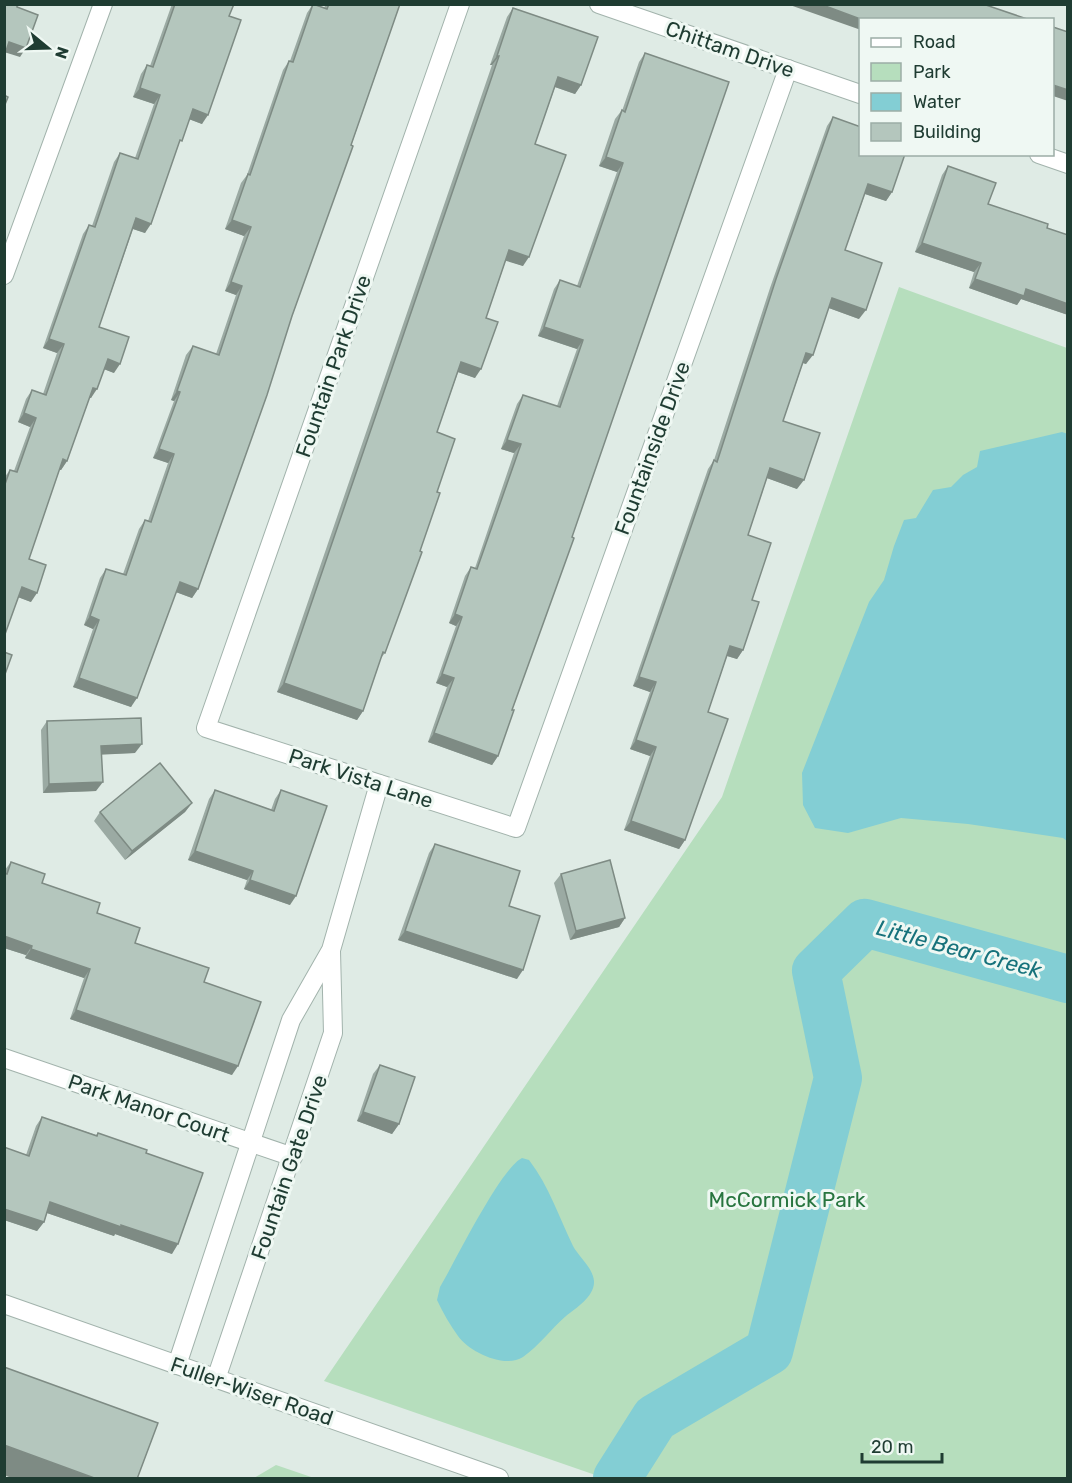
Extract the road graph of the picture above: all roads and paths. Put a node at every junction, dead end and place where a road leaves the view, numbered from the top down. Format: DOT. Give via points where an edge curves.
graph roads {
  1 [pos="103,4"];
  2 [pos="460,4"];
  3 [pos="599,4"];
  4 [pos="788,69"];
  5 [pos="859,93"];
  6 [pos="1045,156"];
  7 [pos="1068,164"];
  8 [pos="4,275"];
  9 [pos="206,728"];
  10 [pos="379,784"];
  11 [pos="516,828"];
  12 [pos="331,950"];
  13 [pos="4,1058"];
  14 [pos="250,1143"];
  15 [pos="293,1157"];
  16 [pos="4,1304"];
  17 [pos="177,1365"];
  18 [pos="216,1379"];
  19 [pos="493,1476"];
  1 -- 8 [label="street"];
  2 -- 9 [label="street, Fountain Park Drive"];
  3 -- 4 [label="street, Chittam Drive"];
  4 -- 5 [label="street, Chittam Drive"];
  4 -- 11 [label="street, Fountainside Drive"];
  6 -- 7 [label="street"];
  9 -- 10 [label="street, Park Vista Lane"];
  10 -- 11 [label="street, Park Vista Lane"];
  10 -- 12 [label="street, Fountain Gate Drive"];
  12 -- 14 [label="street, Fountain Gate Drive" via="291,1020"];
  12 -- 15 [label="street, Fountain Gate Drive" via="333,1033"];
  13 -- 14 [label="street, Park Manor Court"];
  14 -- 15 [label="street, Park Manor Court"];
  14 -- 17 [label="street, Fountain Gate Drive"];
  15 -- 18 [label="street, Fountain Gate Drive"];
  16 -- 17 [label="street, Fuller-Wiser Road"];
  17 -- 18 [label="street, Fuller-Wiser Road"];
  18 -- 19 [label="street, Fuller-Wiser Road"];
}
